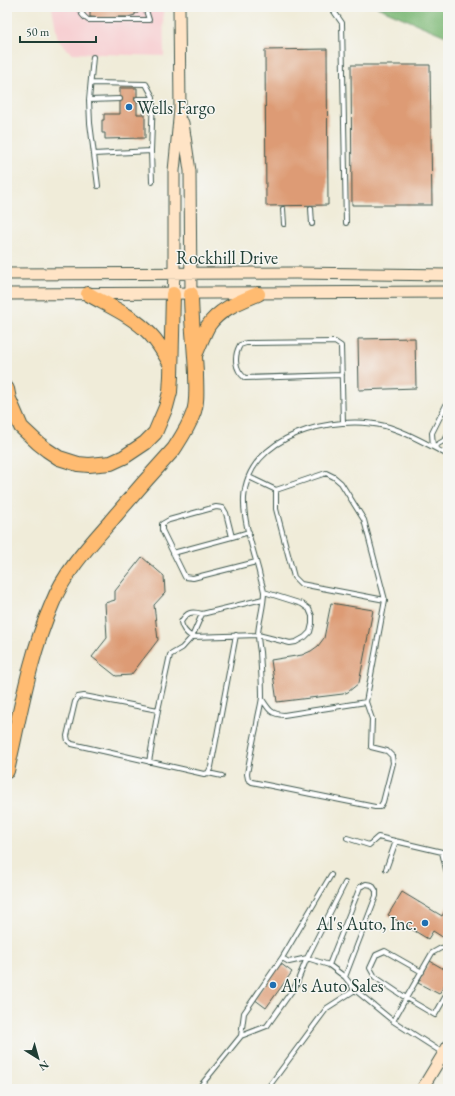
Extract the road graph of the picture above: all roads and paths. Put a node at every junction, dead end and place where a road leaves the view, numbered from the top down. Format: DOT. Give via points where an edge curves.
graph roads {
  1 [pos="80,7"];
  2 [pos="145,7"];
  3 [pos="179,7"];
  4 [pos="330,7"];
  5 [pos="93,57"];
  6 [pos="91,83"];
  7 [pos="120,99"];
  8 [pos="137,99"];
  9 [pos="152,99"];
  10 [pos="89,100"];
  11 [pos="180,109"];
  12 [pos="151,151"];
  13 [pos="94,154"];
  14 [pos="152,182"];
  15 [pos="98,186"];
  16 [pos="311,208"];
  17 [pos="283,209"];
  18 [pos="346,223"];
  19 [pos="284,224"];
  20 [pos="312,224"];
  21 [pos="7,274"];
  22 [pos="174,274"];
  23 [pos="191,274"];
  24 [pos="448,275"];
  25 [pos="448,292"];
  26 [pos="7,294"];
  27 [pos="88,294"];
  28 [pos="173,294"];
  29 [pos="191,294"];
  30 [pos="258,294"];
  31 [pos="195,355"];
  32 [pos="171,365"];
  33 [pos="342,375"];
  34 [pos="7,389"];
  35 [pos="448,401"];
  36 [pos="343,423"];
  37 [pos="448,435"];
  38 [pos="433,447"];
  39 [pos="448,455"];
  40 [pos="249,477"];
  41 [pos="276,490"];
  42 [pos="249,532"];
  43 [pos="232,537"];
  44 [pos="173,553"];
  45 [pos="256,562"];
  46 [pos="264,592"];
  47 [pos="263,598"];
  48 [pos="386,600"];
  49 [pos="202,614"];
  50 [pos="258,634"];
  51 [pos="236,635"];
  52 [pos="192,637"];
  53 [pos="262,700"];
  54 [pos="366,702"];
  55 [pos="158,710"];
  56 [pos="149,762"];
  57 [pos="7,771"];
  58 [pos="208,773"];
  59 [pos="222,776"];
  60 [pos="346,838"];
  61 [pos="396,841"];
  62 [pos="386,869"];
  63 [pos="331,875"];
  64 [pos="448,878"];
  65 [pos="345,883"];
  66 [pos="448,947"];
  67 [pos="282,958"];
  68 [pos="307,958"];
  69 [pos="329,964"];
  70 [pos="422,972"];
  71 [pos="345,976"];
  72 [pos="355,990"];
  73 [pos="448,992"];
  74 [pos="406,998"];
  75 [pos="393,1021"];
  76 [pos="241,1036"];
  77 [pos="445,1055"];
  78 [pos="198,1089"];
  79 [pos="267,1089"];
  80 [pos="422,1089"];
  1 -- 2 [label="lane" via="82,16 88,20 149,20"];
  3 -- 11 [label="main road"];
  4 -- 18 [label="lane" via="342,23"];
  5 -- 6 [label="lane"];
  6 -- 9 [label="lane" via="146,84 153,96"];
  6 -- 10 [label="lane"];
  7 -- 10 [label="lane"];
  8 -- 9 [label="lane"];
  9 -- 12 [label="lane"];
  10 -- 13 [label="lane"];
  11 -- 22 [label="main road" via="174,171"];
  11 -- 23 [label="main road" via="190,171"];
  12 -- 13 [label="lane"];
  12 -- 14 [label="lane"];
  13 -- 15 [label="lane"];
  16 -- 20 [label="lane"];
  17 -- 19 [label="lane"];
  21 -- 22 [label="main road, Rockhill Drive"];
  22 -- 23 [label="main road, Rockhill Drive"];
  22 -- 28 [label="main road"];
  23 -- 24 [label="main road, Rockhill Drive"];
  23 -- 29 [label="main road"];
  25 -- 30 [label="main road, Rockhill Drive"];
  26 -- 27 [label="main road, Rockhill Drive"];
  27 -- 28 [label="main road, Rockhill Drive"];
  27 -- 32 [label="highway" via="143,327 161,347"];
  28 -- 29 [label="main road, Rockhill Drive"];
  28 -- 32 [label="highway"];
  29 -- 30 [label="main road, Rockhill Drive"];
  29 -- 31 [label="highway"];
  30 -- 31 [label="highway" via="220,312 204,332"];
  31 -- 57 [label="highway" via="194,412 184,434 174,449 83,552 52,602 37,643"];
  32 -- 34 [label="highway" via="170,392 155,433 134,451 111,463 78,464 66,461 47,450 22,427 9,400"];
  33 -- 33 [label="lane" via="342,346 335,342 246,343 240,345 236,352 236,368 245,378"];
  33 -- 36 [label="lane"];
  35 -- 38 [label="lane" via="432,433"];
  36 -- 38 [label="lane" via="385,426"];
  36 -- 40 [label="lane" via="311,429 282,441 263,455"];
  37 -- 38 [label="lane" via="445,440"];
  38 -- 39 [label="lane"];
  40 -- 41 [label="lane"];
  40 -- 42 [label="lane" via="244,497"];
  41 -- 48 [label="lane" via="276,509 294,577 301,584"];
  41 -- 48 [label="lane" via="326,473 341,483 364,520"];
  42 -- 43 [label="lane"];
  42 -- 45 [label="lane"];
  43 -- 44 [label="lane"];
  43 -- 44 [label="lane" via="226,513 223,508 216,507 162,524 162,530"];
  44 -- 45 [label="lane" via="185,576 193,578"];
  45 -- 46 [label="lane"];
  46 -- 47 [label="lane"];
  46 -- 50 [label="lane" via="302,604 309,609 312,624 310,632 296,642 290,643"];
  47 -- 49 [label="lane"];
  47 -- 50 [label="lane"];
  48 -- 54 [label="lane"];
  49 -- 52 [label="lane"];
  49 -- 52 [label="lane" via="190,613 184,616 181,622 186,633"];
  50 -- 51 [label="lane"];
  50 -- 53 [label="lane"];
  51 -- 52 [label="lane"];
  51 -- 58 [label="lane"];
  52 -- 55 [label="lane" via="182,648 170,655"];
  53 -- 54 [label="lane" via="270,712 284,715"];
  53 -- 54 [label="lane" via="247,774 252,782 380,807 393,763 392,756 387,751 371,747 372,719"];
  55 -- 56 [label="lane"];
  55 -- 56 [label="lane" via="78,697 68,736 68,741 72,744"];
  56 -- 58 [label="lane"];
  58 -- 59 [label="lane"];
  60 -- 61 [label="lane" via="369,845 378,837"];
  61 -- 62 [label="lane"];
  61 -- 64 [label="lane" via="442,852"];
  63 -- 67 [label="lane"];
  65 -- 68 [label="lane"];
  66 -- 70 [label="lane" via="432,953"];
  67 -- 68 [label="lane" via="289,962"];
  67 -- 76 [label="lane" via="244,1013"];
  68 -- 69 [label="lane"];
  68 -- 76 [label="lane" via="296,985 267,1026"];
  69 -- 71 [label="lane"];
  69 -- 71 [label="lane" via="360,887 372,885 376,896"];
  70 -- 74 [label="lane"];
  70 -- 74 [label="lane" via="386,951 376,955 370,968 375,977"];
  71 -- 72 [label="lane"];
  72 -- 75 [label="lane"];
  72 -- 79 [label="lane" via="327,1008"];
  73 -- 74 [label="lane" via="434,1015"];
  74 -- 75 [label="lane"];
  75 -- 77 [label="lane"];
  76 -- 78 [label="lane"];
  77 -- 80 [label="main road"];
}
